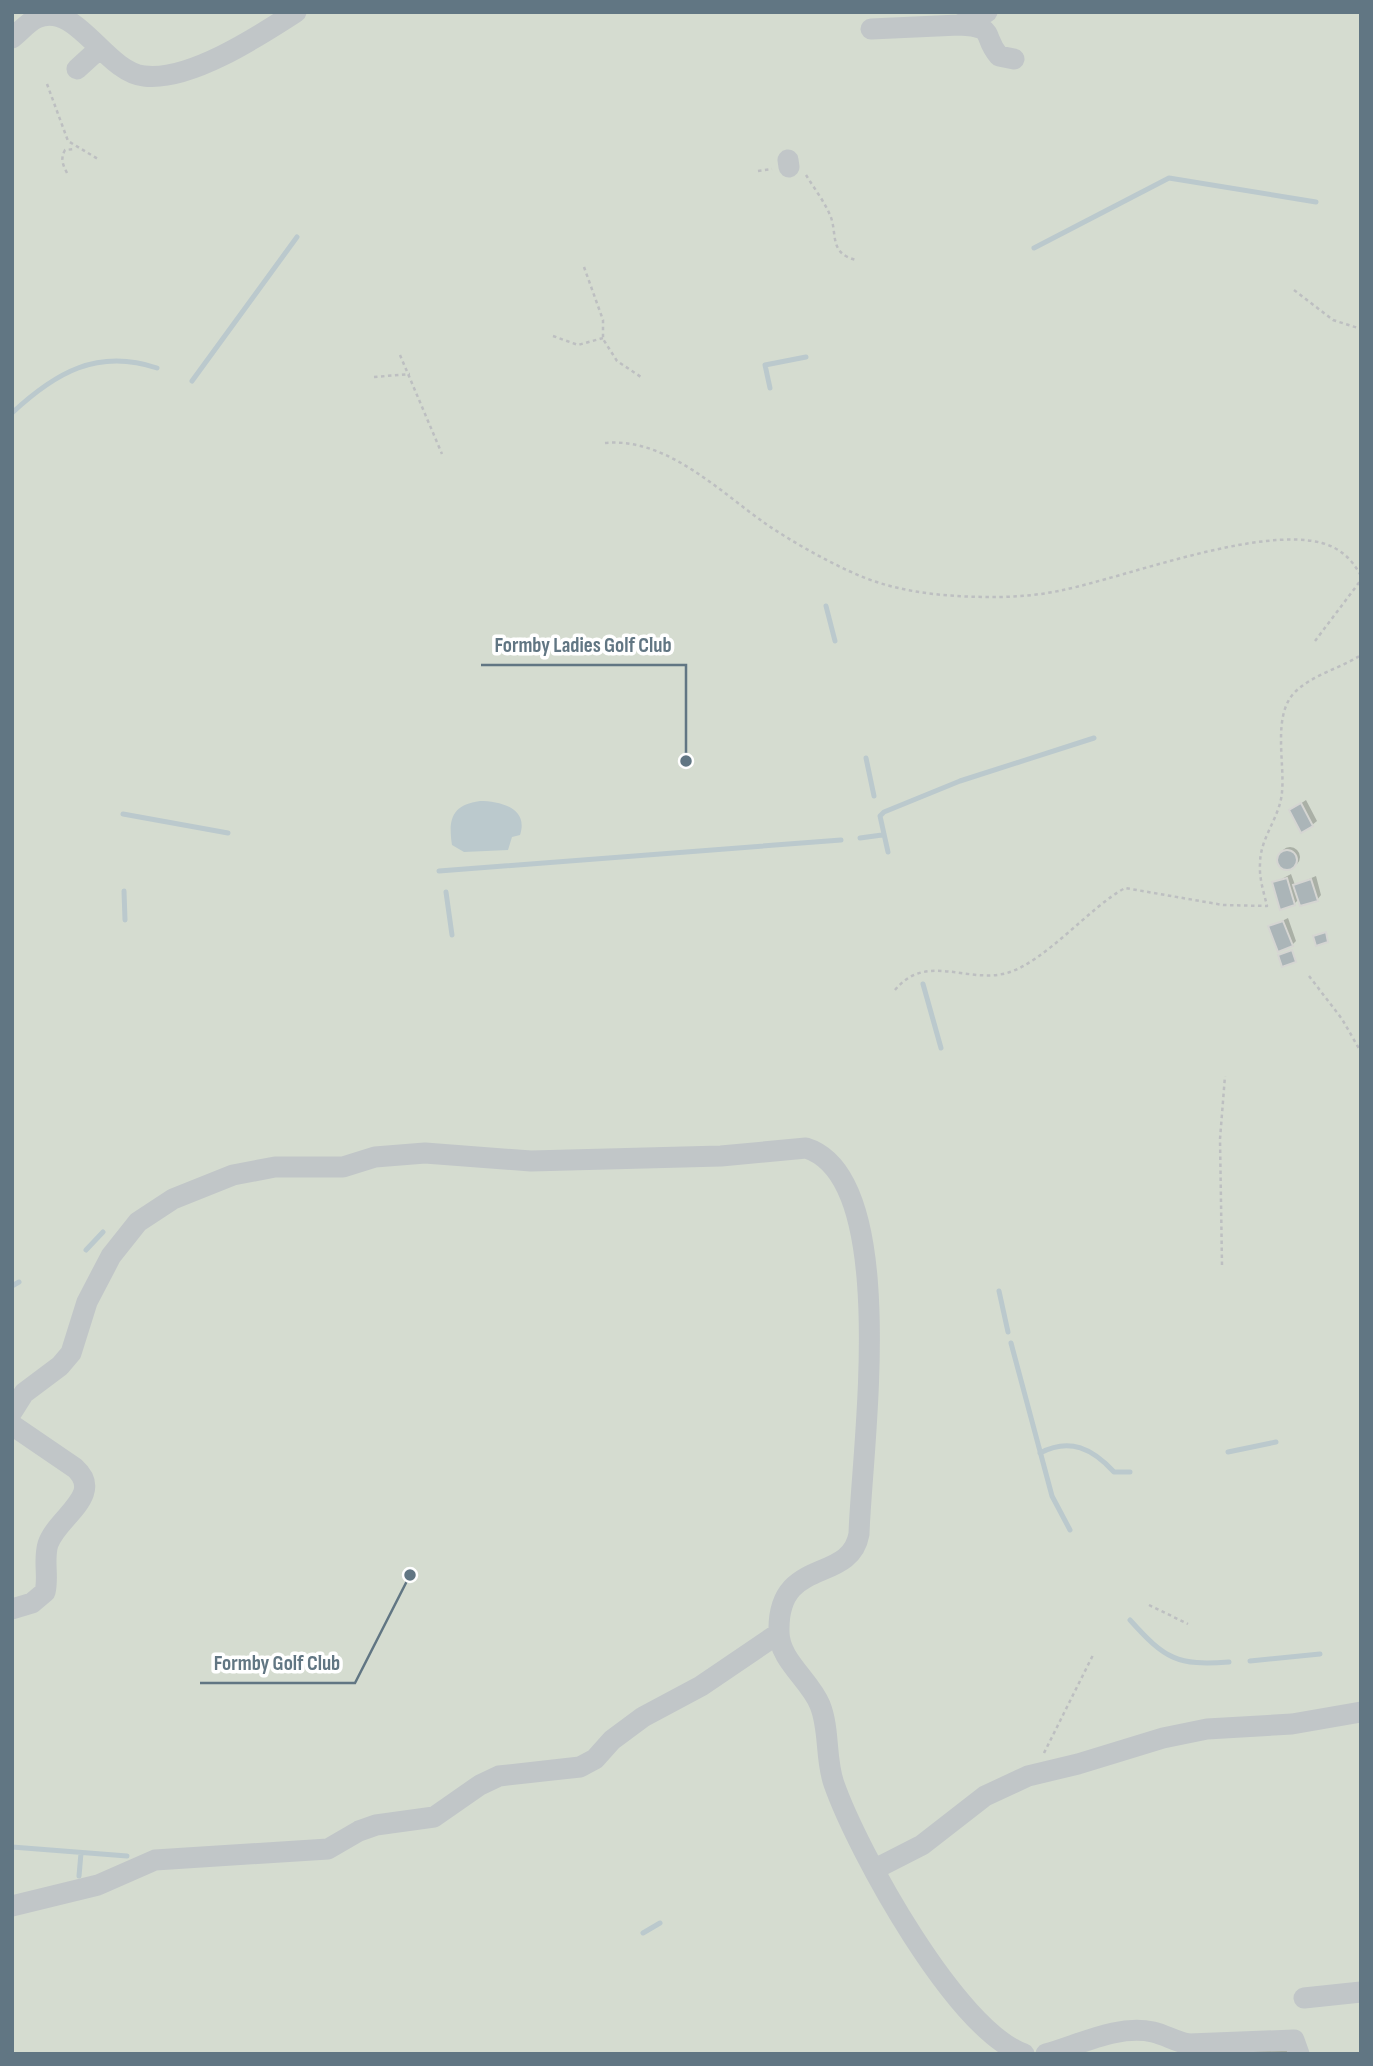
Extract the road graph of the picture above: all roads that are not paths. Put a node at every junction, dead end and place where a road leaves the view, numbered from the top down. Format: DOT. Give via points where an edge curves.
graph roads {
  1 [pos="296,12"];
  2 [pos="987,12"];
  3 [pos="959,25"];
  4 [pos="871,30"];
  5 [pos="12,38"];
  6 [pos="100,48"];
  7 [pos="1014,59"];
  8 [pos="77,69"];
  9 [pos="18,1386"];
  10 [pos="12,1412"];
  11 [pos="12,1424"];
  12 [pos="12,1609"];
  13 [pos="779,1633"];
  14 [pos="1361,1712"];
  15 [pos="875,1869"];
  16 [pos="12,1906"];
  17 [pos="1361,1992"];
  18 [pos="1304,1998"];
  19 [pos="1024,2054"];
  20 [pos="1046,2054"];
  21 [pos="1299,2054"];
  1 -- 6 [label="lane" via="232,49 169,75 127,71"];
  2 -- 3 [label="lane"];
  3 -- 4 [label="lane"];
  3 -- 7 [label="lane" via="982,28 999,56"];
  5 -- 6 [label="lane" via="46,15 81,28"];
  6 -- 8 [label="lane"];
  9 -- 10 [label="lane"];
  9 -- 13 [label="lane" via="61,1366 71,1353 87,1302 111,1256 138,1222 173,1199 244,1172 275,1167 323,1169 375,1157 425,1153 531,1161 721,1156 806,1148 830,1160 854,1207 869,1276 859,1534 857,1546 846,1560 795,1584 782,1612"];
  11 -- 12 [label="lane" via="75,1468 84,1476 86,1486 79,1505 58,1526 48,1546 45,1592 32,1603"];
  13 -- 15 [label="lane" via="784,1652 817,1698 832,1780"];
  13 -- 16 [label="lane" via="701,1686 643,1717 580,1767 499,1776 434,1817 376,1825 328,1849 155,1860 98,1885"];
  14 -- 15 [label="lane" via="1292,1724 1196,1731 1028,1776 985,1796 940,1833"];
  15 -- 19 [label="lane" via="894,1907 956,1996 989,2031"];
  17 -- 18 [label="lane"];
  20 -- 21 [label="lane" via="1132,2032 1153,2032 1189,2044 1294,2040"];
}
